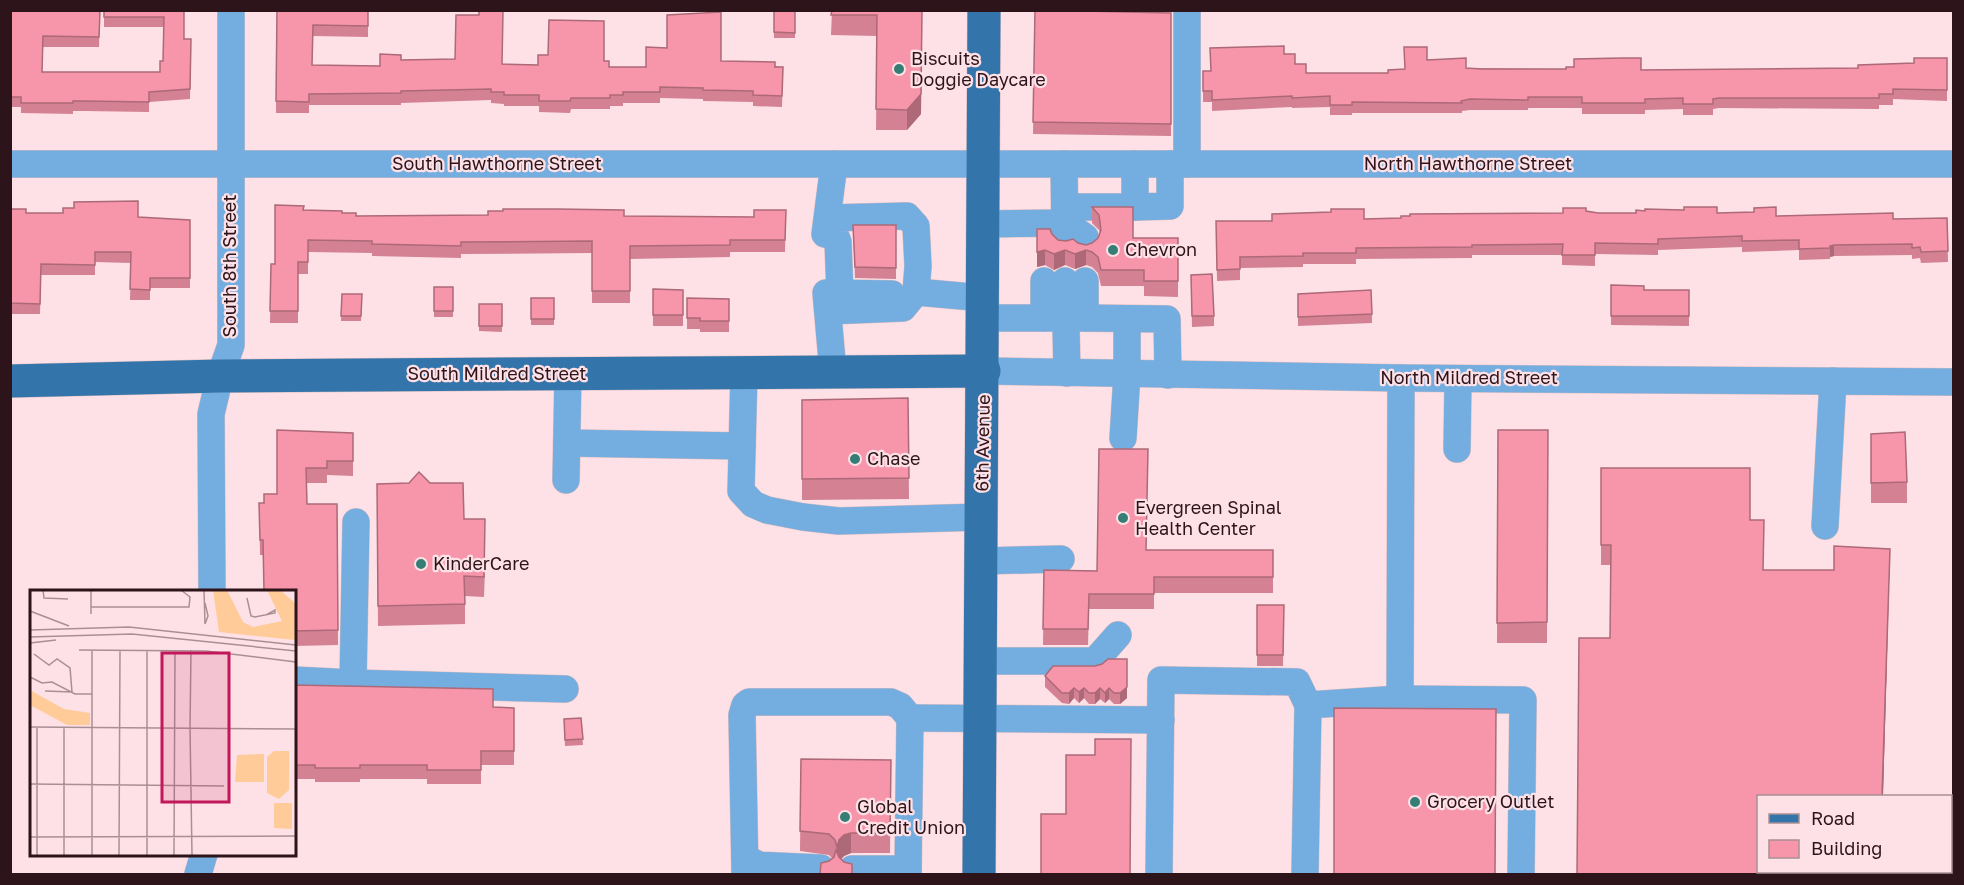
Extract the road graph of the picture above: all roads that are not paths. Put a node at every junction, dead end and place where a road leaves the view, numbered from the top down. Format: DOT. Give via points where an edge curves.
graph roads {
  1 [pos="231,10"];
  2 [pos="984,10"];
  3 [pos="1187,10"];
  4 [pos="10,164"];
  5 [pos="229,164"];
  6 [pos="834,164"];
  7 [pos="983,164"];
  8 [pos="1064,164"];
  9 [pos="1135,164"];
  10 [pos="1178,164"];
  11 [pos="1953,164"];
  12 [pos="1135,207"];
  13 [pos="828,218"];
  14 [pos="984,224"];
  15 [pos="1061,231"];
  16 [pos="1065,280"];
  17 [pos="909,300"];
  18 [pos="984,308"];
  19 [pos="828,311"];
  20 [pos="1065,318"];
  21 [pos="1127,319"];
  22 [pos="984,371"];
  23 [pos="744,372"];
  24 [pos="833,372"];
  25 [pos="1067,373"];
  26 [pos="568,374"];
  27 [pos="1127,374"];
  28 [pos="1168,375"];
  29 [pos="220,376"];
  30 [pos="1401,378"];
  31 [pos="1458,378"];
  32 [pos="10,381"];
  33 [pos="1833,381"];
  34 [pos="1953,382"];
  35 [pos="1123,438"];
  36 [pos="567,443"];
  37 [pos="742,446"];
  38 [pos="1457,449"];
  39 [pos="566,480"];
  40 [pos="982,517"];
  41 [pos="356,522"];
  42 [pos="1825,526"];
  43 [pos="1061,559"];
  44 [pos="981,561"];
  45 [pos="213,590"];
  46 [pos="1118,635"];
  47 [pos="980,661"];
  48 [pos="296,680"];
  49 [pos="353,683"];
  50 [pos="565,689"];
  51 [pos="1400,699"];
  52 [pos="1308,705"];
  53 [pos="910,718"];
  54 [pos="981,718"];
  55 [pos="1161,720"];
  56 [pos="204,855"];
  57 [pos="821,868"];
  58 [pos="852,869"];
  59 [pos="746,870"];
  60 [pos="908,872"];
  61 [pos="198,874"];
  62 [pos="979,874"];
  63 [pos="1159,874"];
  64 [pos="1305,874"];
  65 [pos="1521,874"];
  1 -- 5 [label="street, South 8th Street"];
  2 -- 7 [label="main road, 6th Avenue"];
  3 -- 10 [label="street"];
  4 -- 5 [label="street, South Hawthorne Street"];
  5 -- 6 [label="street, South Hawthorne Street"];
  5 -- 29 [label="street, South 8th Street" via="231,345"];
  6 -- 7 [label="street, South Hawthorne Street"];
  6 -- 13 [label="street"];
  7 -- 8 [label="street, North Hawthorne Street"];
  7 -- 14 [label="main road, 6th Avenue"];
  8 -- 9 [label="street, North Hawthorne Street"];
  8 -- 15 [label="street"];
  9 -- 10 [label="street, North Hawthorne Street"];
  9 -- 12 [label="street"];
  10 -- 11 [label="street, North Hawthorne Street"];
  10 -- 12 [label="street" via="1170,206"];
  12 -- 15 [label="street"];
  13 -- 17 [label="street" via="838,242 840,293 892,294"];
  13 -- 17 [label="street" via="907,216 915,226 918,267"];
  13 -- 19 [label="street" via="821,261"];
  14 -- 15 [label="street"];
  14 -- 18 [label="main road, 6th Avenue"];
  16 -- 20 [label="street"];
  17 -- 18 [label="street"];
  17 -- 19 [label="street"];
  18 -- 20 [label="street"];
  18 -- 22 [label="main road, 6th Avenue"];
  19 -- 24 [label="street"];
  20 -- 21 [label="street"];
  20 -- 25 [label="street"];
  21 -- 27 [label="street"];
  21 -- 28 [label="street" via="1167,319"];
  22 -- 24 [label="main road, South Mildred Street"];
  22 -- 25 [label="street, North Mildred Street"];
  22 -- 40 [label="main road, 6th Avenue"];
  23 -- 24 [label="main road, South Mildred Street"];
  23 -- 26 [label="main road, South Mildred Street"];
  23 -- 37 [label="street"];
  25 -- 27 [label="street, North Mildred Street"];
  26 -- 29 [label="main road, South Mildred Street"];
  26 -- 36 [label="street"];
  27 -- 28 [label="street, North Mildred Street"];
  27 -- 35 [label="street"];
  28 -- 30 [label="street, North Mildred Street"];
  29 -- 32 [label="main road, South Mildred Street"];
  29 -- 45 [label="street, South 8th Street" via="211,414"];
  30 -- 31 [label="street, North Mildred Street"];
  30 -- 51 [label="street"];
  31 -- 33 [label="street, North Mildred Street"];
  31 -- 38 [label="street"];
  33 -- 34 [label="street, North Mildred Street"];
  33 -- 42 [label="street"];
  36 -- 37 [label="street"];
  36 -- 39 [label="street"];
  37 -- 40 [label="street" via="741,491 753,504 767,510 839,521"];
  40 -- 44 [label="main road, 6th Avenue"];
  41 -- 49 [label="street"];
  43 -- 44 [label="street"];
  44 -- 47 [label="main road, 6th Avenue"];
  46 -- 47 [label="street" via="1095,661"];
  47 -- 54 [label="main road, 6th Avenue"];
  48 -- 49 [label="street"];
  49 -- 50 [label="street"];
  51 -- 52 [label="street"];
  51 -- 65 [label="street" via="1523,700"];
  52 -- 55 [label="street" via="1297,682 1161,680"];
  52 -- 64 [label="street"];
  53 -- 54 [label="street"];
  53 -- 59 [label="street" via="891,702 745,705 742,715"];
  53 -- 60 [label="street"];
  54 -- 55 [label="street"];
  54 -- 62 [label="main road, 6th Avenue"];
  55 -- 63 [label="street"];
  56 -- 61 [label="street"];
  57 -- 59 [label="street" via="759,865"];
  58 -- 60 [label="street"];
}
